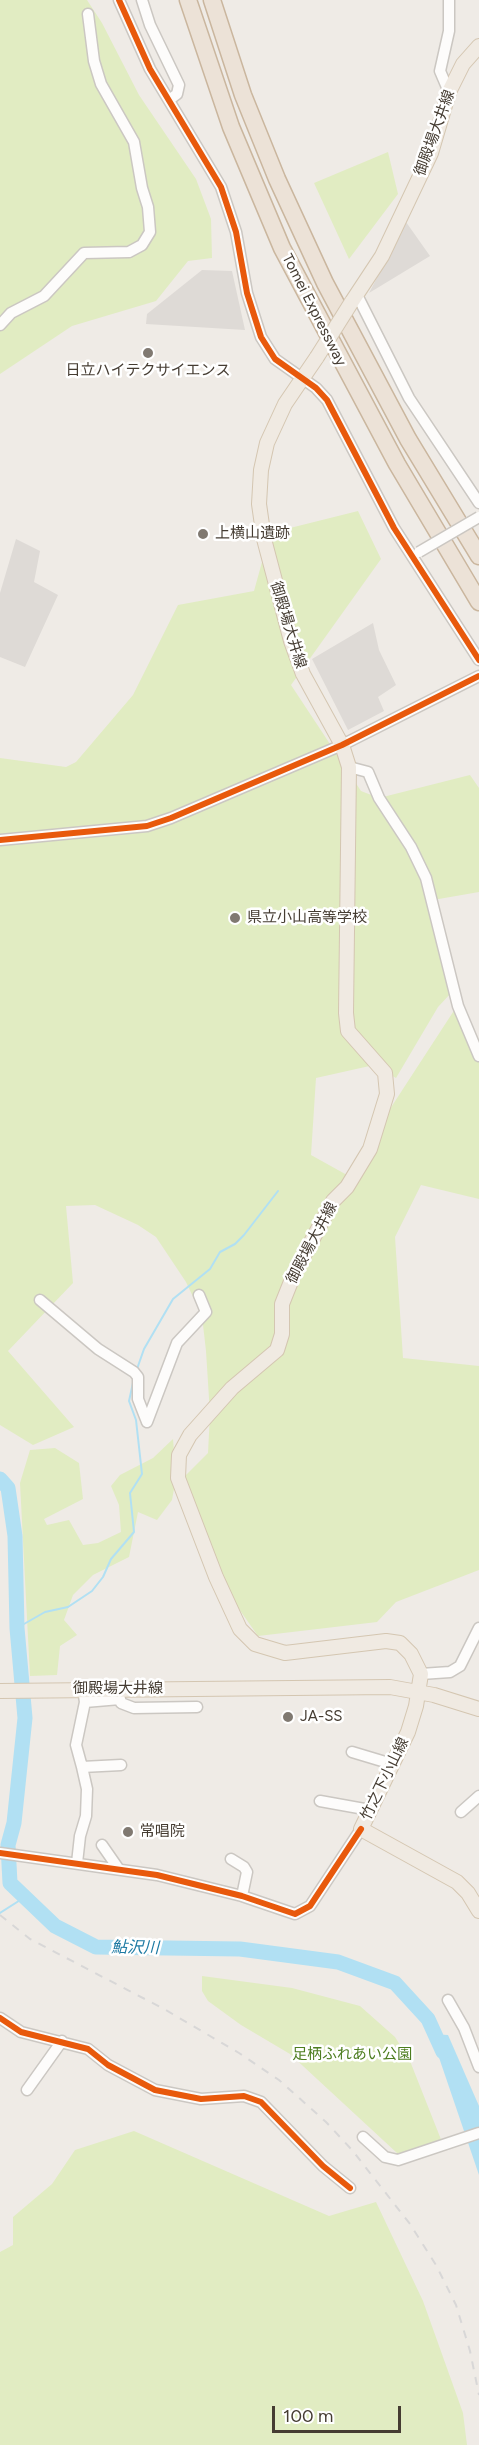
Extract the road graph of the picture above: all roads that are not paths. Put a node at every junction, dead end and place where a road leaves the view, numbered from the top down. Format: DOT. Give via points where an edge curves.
graph roads {
  1 [pos="119,0"];
  2 [pos="142,0"];
  3 [pos="188,0"];
  4 [pos="212,0"];
  5 [pos="449,0"];
  6 [pos="88,14"];
  7 [pos="479,46"];
  8 [pos="449,92"];
  9 [pos="169,100"];
  10 [pos="354,299"];
  11 [pos="0,325"];
  12 [pos="303,379"];
  13 [pos="479,503"];
  14 [pos="479,517"];
  15 [pos="415,555"];
  16 [pos="479,556"];
  17 [pos="479,602"];
  18 [pos="479,660"];
  19 [pos="479,676"];
  20 [pos="342,745"];
  21 [pos="350,767"];
  22 [pos="0,840"];
  23 [pos="479,1056"];
  24 [pos="199,1295"];
  25 [pos="40,1300"];
  26 [pos="479,1628"];
  27 [pos="421,1674"];
  28 [pos="3,1691"];
  29 [pos="419,1693"];
  30 [pos="84,1695"];
  31 [pos="197,1707"];
  32 [pos="479,1709"];
  33 [pos="352,1752"];
  34 [pos="392,1764"];
  35 [pos="121,1765"];
  36 [pos="82,1767"];
  37 [pos="479,1796"];
  38 [pos="320,1801"];
  39 [pos="370,1810"];
  40 [pos="461,1812"];
  41 [pos="361,1829"];
  42 [pos="102,1845"];
  43 [pos="0,1853"];
  44 [pos="231,1859"];
  45 [pos="77,1863"];
  46 [pos="118,1868"];
  47 [pos="242,1896"];
  48 [pos="478,1906"];
  49 [pos="448,2000"];
  50 [pos="0,2018"];
  51 [pos="464,2028"];
  52 [pos="479,2040"];
  53 [pos="62,2041"];
  54 [pos="479,2067"];
  55 [pos="27,2090"];
  56 [pos="479,2133"];
  57 [pos="363,2137"];
  58 [pos="350,2188"];
  1 -- 9 [label="street"];
  2 -- 9 [label="street" via="150,26 179,85 177,94"];
  3 -- 17 [label="highway, Tomei Expressway" via="231,127 282,248 397,464"];
  4 -- 16 [label="highway, Tomei Expressway" via="243,95 316,265 408,438"];
  5 -- 8 [label="street" via="449,31 440,71"];
  6 -- 11 [label="street" via="101,84 134,142 150,232 142,245 129,252 84,253 44,296 11,313"];
  7 -- 8 [label="main road, 御殿場大井線" via="463,64"];
  8 -- 10 [label="main road, 御殿場大井線" via="431,153 382,256"];
  9 -- 12 [label="street" via="221,187 261,337 275,358"];
  10 -- 12 [label="main road, 御殿場大井線, bridge"];
  10 -- 13 [label="street" via="409,398"];
  12 -- 15 [label="street" via="327,400"];
  12 -- 20 [label="main road, 御殿場大井線" via="285,404 267,443 259,504 291,641 303,674"];
  14 -- 15 [label="street, bridge"];
  15 -- 18 [label="street"];
  19 -- 20 [label="street"];
  20 -- 21 [label="main road, 御殿場大井線"];
  20 -- 22 [label="street" via="147,826"];
  21 -- 23 [label="street" via="368,772 426,878 458,1006"];
  21 -- 27 [label="main road, 御殿場大井線" via="348,1031 385,1073 387,1094 370,1149 347,1187 333,1201 294,1275 282,1304 282,1334 277,1350 232,1388 190,1435 179,1455 178,1478 240,1629 255,1644 285,1653 386,1641 400,1643"];
  24 -- 25 [label="street" via="206,1312 177,1343 147,1422 138,1399 135,1374 98,1349"];
  26 -- 27 [label="street" via="460,1666 450,1672"];
  27 -- 29 [label="main road"];
  28 -- 30 [label="main road, 御殿場大井線"];
  29 -- 30 [label="main road, 御殿場大井線" via="390,1687"];
  29 -- 32 [label="main road, 御殿場大井線"];
  29 -- 34 [label="main road, 竹之下小山線" via="408,1732"];
  30 -- 31 [label="street" via="120,1699 134,1708"];
  30 -- 36 [label="street" via="76,1745"];
  33 -- 34 [label="street"];
  34 -- 39 [label="main road, 竹之下小山線"];
  35 -- 36 [label="street"];
  36 -- 45 [label="street" via="87,1790 86,1816"];
  37 -- 40 [label="street"];
  38 -- 39 [label="street"];
  39 -- 41 [label="main road, 竹之下小山線"];
  41 -- 47 [label="street" via="310,1906 295,1914"];
  41 -- 48 [label="main road, 竹之下小山線" via="457,1882"];
  42 -- 46 [label="street"];
  43 -- 45 [label="street"];
  44 -- 47 [label="street" via="247,1872"];
  45 -- 46 [label="street"];
  46 -- 47 [label="street"];
  49 -- 51 [label="street"];
  50 -- 53 [label="street" via="21,2032"];
  51 -- 52 [label="street"];
  51 -- 54 [label="street"];
  53 -- 55 [label="street"];
  53 -- 58 [label="street" via="88,2049 108,2066 155,2090 201,2099 244,2096 261,2102"];
  56 -- 57 [label="street" via="398,2160 385,2157"];
}
